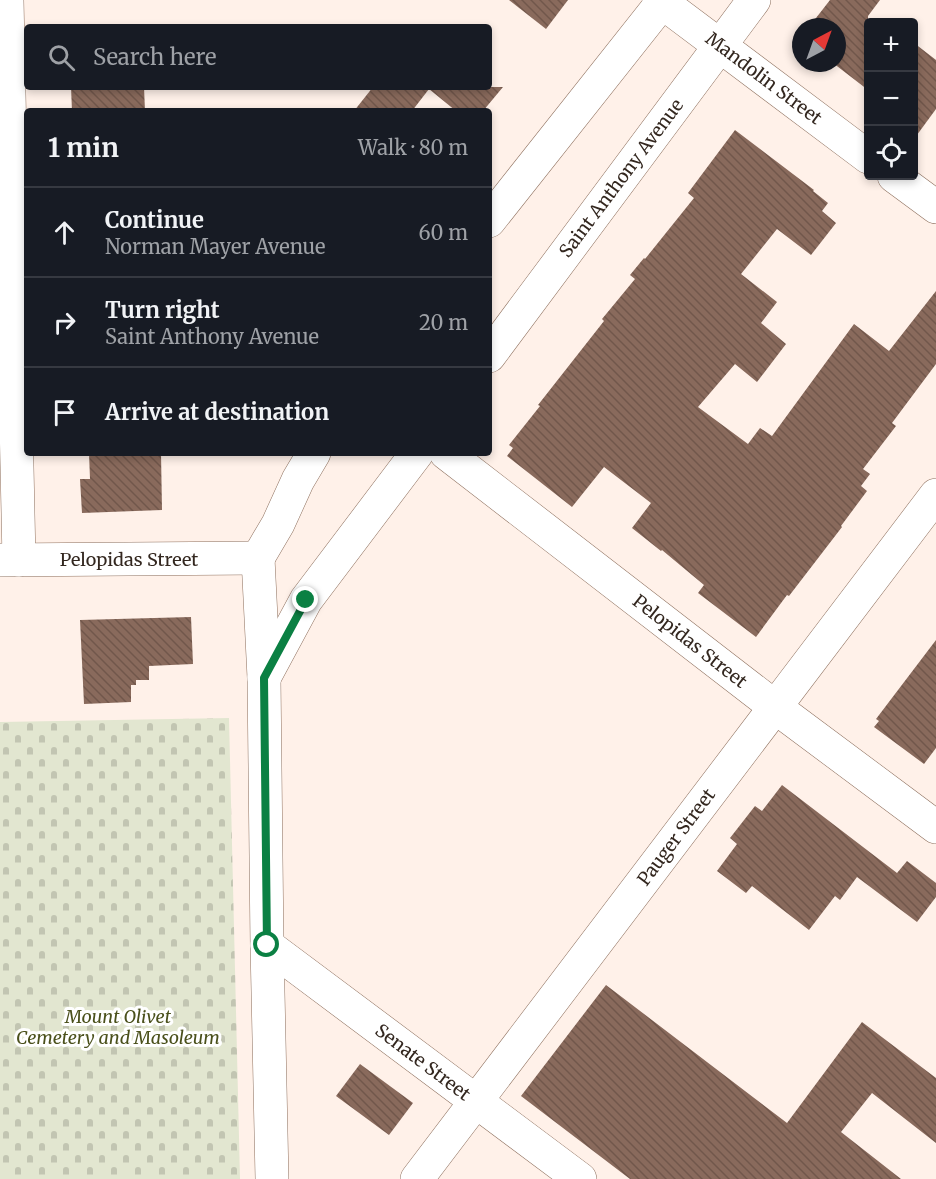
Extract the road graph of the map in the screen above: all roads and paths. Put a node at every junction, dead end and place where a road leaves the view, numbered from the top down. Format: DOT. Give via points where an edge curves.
graph roads {
  1 [pos="7,0"];
  2 [pos="754,0"];
  3 [pos="662,1"];
  4 [pos="720,45"];
  5 [pos="864,154"];
  6 [pos="899,180"];
  7 [pos="936,207"];
  8 [pos="492,217"];
  9 [pos="492,352"];
  10 [pos="312,456"];
  11 [pos="415,456"];
  12 [pos="450,456"];
  13 [pos="936,495"];
  14 [pos="258,558"];
  15 [pos="10,560"];
  16 [pos="264,678"];
  17 [pos="775,707"];
  18 [pos="936,826"];
  19 [pos="267,945"];
  20 [pos="476,1101"];
  21 [pos="272,1179"];
  22 [pos="417,1179"];
  23 [pos="580,1179"];
  1 -- 15 [label="street"];
  2 -- 4 [label="street, Saint Anthony Avenue"];
  3 -- 4 [label="street, Mandolin Street"];
  3 -- 8 [label="street"];
  4 -- 5 [label="street, Mandolin Street"];
  4 -- 9 [label="street, Saint Anthony Avenue"];
  6 -- 7 [label="street"];
  10 -- 14 [label="street"];
  11 -- 16 [label="street" via="306,600"];
  12 -- 17 [label="street, Pelopidas Street"];
  13 -- 17 [label="street, Pauger Street"];
  14 -- 15 [label="street, Pelopidas Street"];
  14 -- 16 [label="street"];
  16 -- 19 [label="street"];
  17 -- 18 [label="street, Pelopidas Street"];
  17 -- 20 [label="street, Pauger Street"];
  19 -- 20 [label="street, Senate Street"];
  19 -- 21 [label="street"];
  20 -- 22 [label="street, Pauger Street"];
  20 -- 23 [label="street, Senate Street"];
}
